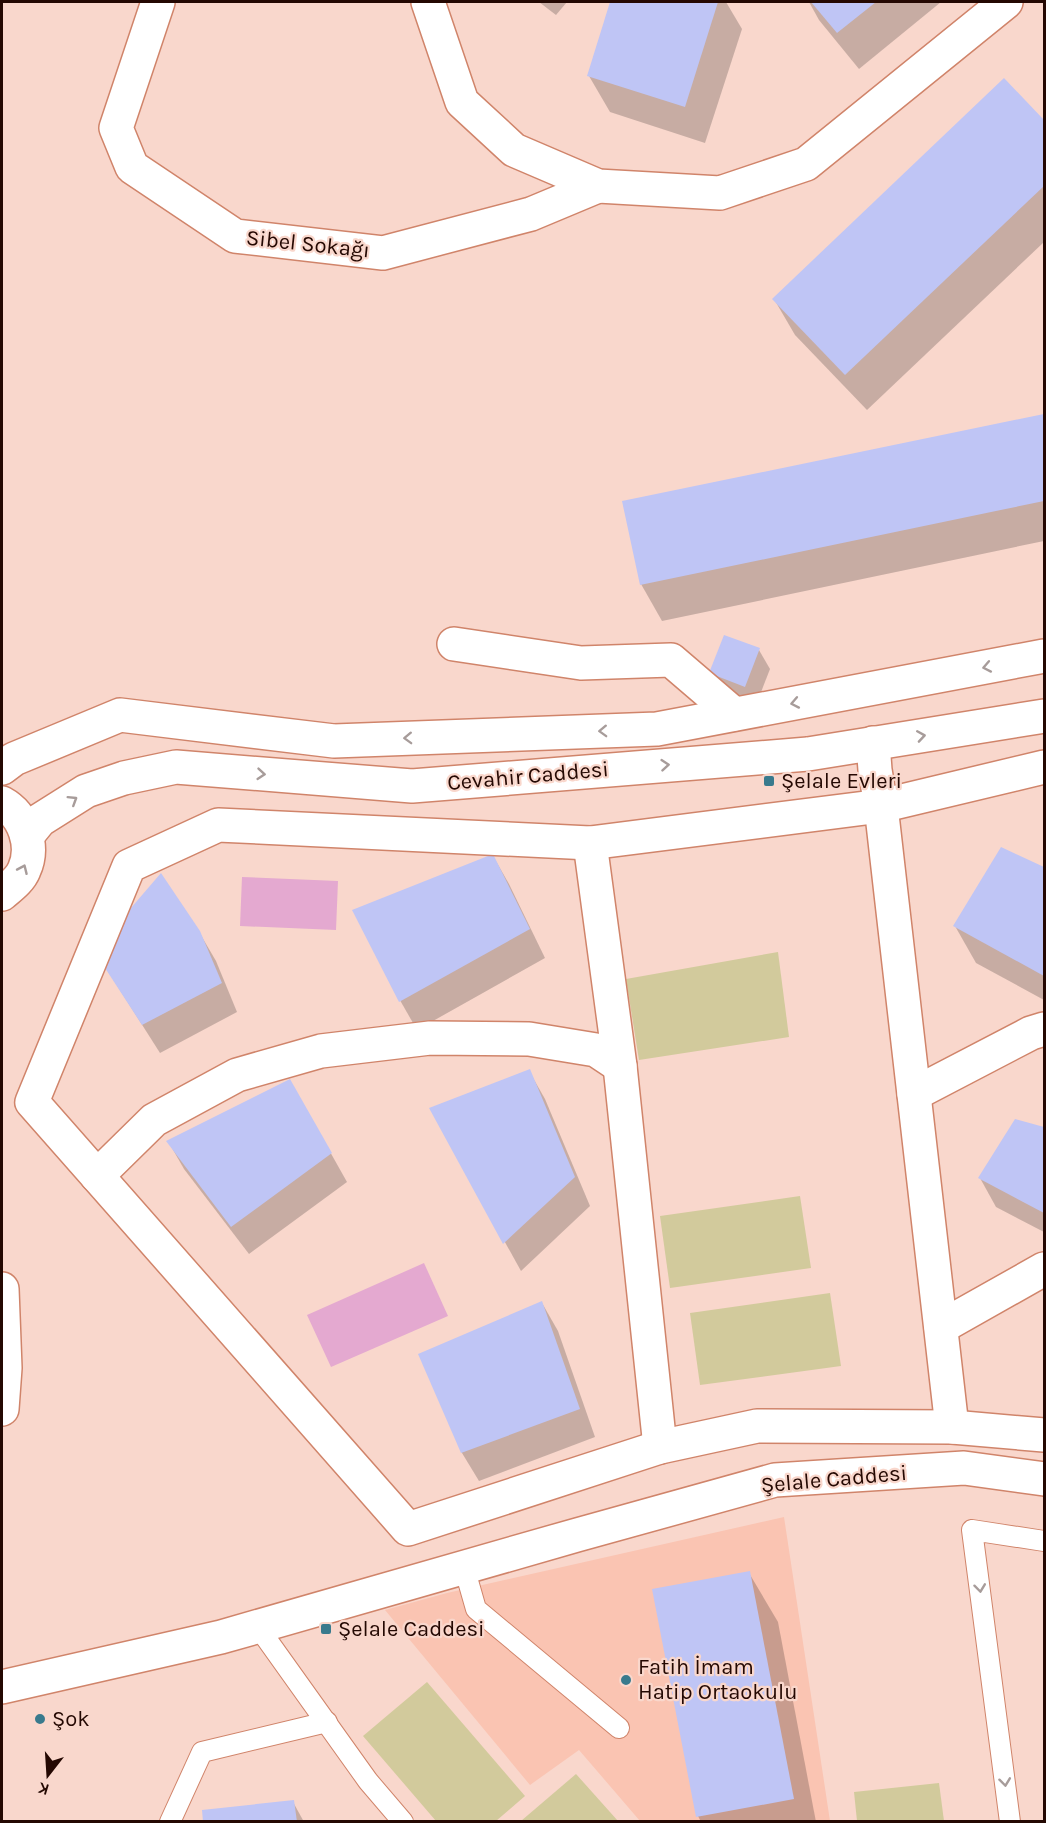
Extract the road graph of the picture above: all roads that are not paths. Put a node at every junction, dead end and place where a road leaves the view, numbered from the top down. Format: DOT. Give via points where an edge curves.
graph roads {
  1 [pos="158,2"];
  2 [pos="428,2"];
  3 [pos="1006,2"];
  4 [pos="598,186"];
  5 [pos="454,644"];
  6 [pos="1044,656"];
  7 [pos="734,714"];
  8 [pos="1044,716"];
  9 [pos="873,743"];
  10 [pos="1044,767"];
  11 [pos="2,768"];
  12 [pos="2,803"];
  13 [pos="880,806"];
  14 [pos="27,836"];
  15 [pos="590,843"];
  16 [pos="2,894"];
  17 [pos="1044,1029"];
  18 [pos="620,1066"];
  19 [pos="914,1094"];
  20 [pos="97,1176"];
  21 [pos="1044,1269"];
  22 [pos="2,1289"];
  23 [pos="941,1327"];
  24 [pos="3,1350"];
  25 [pos="2,1409"];
  26 [pos="952,1427"];
  27 [pos="1044,1435"];
  28 [pos="660,1447"];
  29 [pos="1044,1479"];
  30 [pos="1044,1541"];
  31 [pos="464,1567"];
  32 [pos="258,1627"];
  33 [pos="2,1687"];
  34 [pos="327,1722"];
  35 [pos="619,1728"];
  36 [pos="170,1821"];
  37 [pos="403,1821"];
  38 [pos="1010,1821"];
  1 -- 4 [label="street, Sibel Sokağı" via="116,128 132,167 235,236 383,253 531,214"];
  2 -- 4 [label="street" via="462,102 514,150"];
  3 -- 4 [label="street" via="806,164 720,193"];
  5 -- 7 [label="street" via="581,663 670,660"];
  6 -- 7 [label="street, Cevahir Caddesi, one-way"];
  7 -- 11 [label="street, Cevahir Caddesi, one-way" via="657,729 334,741 120,715 14,759"];
  9 -- 8 [label="street, Cevahir Caddesi, one-way"];
  9 -- 13 [label="street"];
  14 -- 9 [label="street, Cevahir Caddesi, one-way" via="40,820 86,791 176,767 412,786 808,754"];
  10 -- 13 [label="street"];
  12 -- 14 [label="street" via="20,820"];
  13 -- 15 [label="street"];
  13 -- 19 [label="street"];
  16 -- 14 [label="street, one-way" via="24,870 29,853"];
  15 -- 18 [label="street"];
  15 -- 20 [label="street" via="219,825 129,866 32,1102"];
  17 -- 19 [label="street"];
  18 -- 20 [label="street" via="596,1050 529,1039 430,1038 321,1051 237,1075 154,1120"];
  18 -- 28 [label="street"];
  19 -- 23 [label="street"];
  20 -- 28 [label="street" via="408,1529"];
  21 -- 23 [label="street"];
  22 -- 24 [label="street"];
  23 -- 26 [label="street"];
  24 -- 25 [label="street"];
  26 -- 27 [label="street"];
  26 -- 28 [label="street" via="757,1426"];
  29 -- 31 [label="street, Şelale Caddesi" via="964,1468 775,1480"];
  30 -- 38 [label="lane, one-way" via="972,1530"];
  31 -- 32 [label="street, Şelale Caddesi"];
  31 -- 35 [label="lane" via="476,1609"];
  32 -- 33 [label="street, Şelale Caddesi"];
  32 -- 34 [label="lane"];
  34 -- 36 [label="lane" via="202,1752"];
  34 -- 37 [label="lane" via="368,1781"];
}
